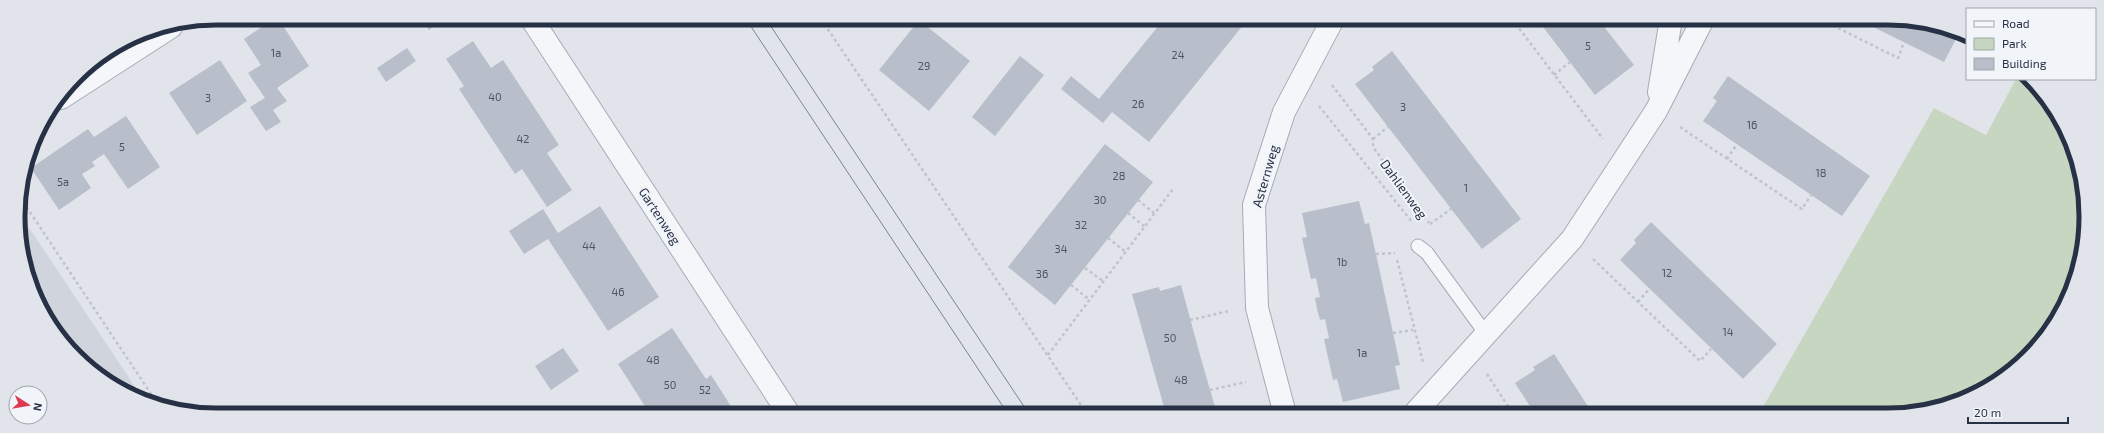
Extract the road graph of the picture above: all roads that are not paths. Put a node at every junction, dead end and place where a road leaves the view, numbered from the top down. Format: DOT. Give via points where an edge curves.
graph roads {
  1 [pos="535,25"];
  2 [pos="1331,25"];
  3 [pos="1670,25"];
  4 [pos="1700,25"];
  5 [pos="161,34"];
  6 [pos="73,91"];
  7 [pos="1656,110"];
  8 [pos="1418,246"];
  9 [pos="1479,342"];
  10 [pos="785,408"];
  11 [pos="1283,408"];
  12 [pos="1419,408"];
  1 -- 10 [label="street, Gartenweg"];
  2 -- 11 [label="street, Asternweg" via="1284,112 1254,205 1257,305"];
  3 -- 7 [label="street"];
  4 -- 7 [label="street"];
  5 -- 6 [label="street"];
  7 -- 9 [label="street" via="1572,239"];
  8 -- 9 [label="lane" via="1427,253"];
  9 -- 12 [label="street"];
}
